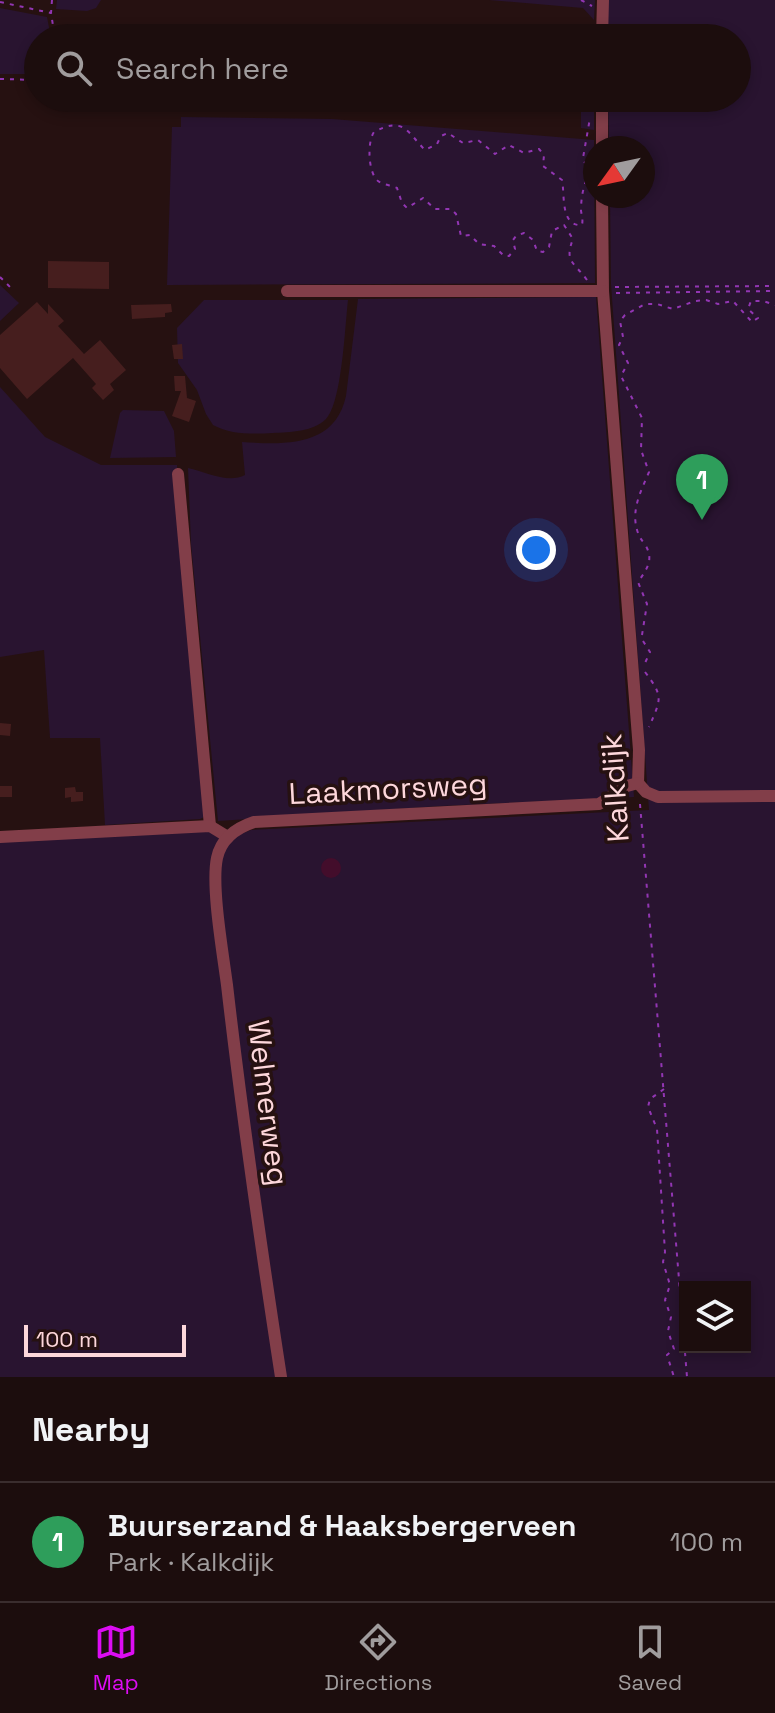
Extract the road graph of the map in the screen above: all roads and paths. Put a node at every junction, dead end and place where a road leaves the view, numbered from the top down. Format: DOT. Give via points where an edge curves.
graph roads {
  1 [pos="52,0"];
  2 [pos="603,0"];
  3 [pos="0,2"];
  4 [pos="51,13"];
  5 [pos="53,24"];
  6 [pos="602,24"];
  7 [pos="0,79"];
  8 [pos="24,80"];
  9 [pos="602,112"];
  10 [pos="591,116"];
  11 [pos="602,136"];
  12 [pos="602,208"];
  13 [pos="0,277"];
  14 [pos="775,286"];
  15 [pos="12,289"];
  16 [pos="287,291"];
  17 [pos="599,291"];
  18 [pos="775,291"];
  19 [pos="775,305"];
  20 [pos="178,474"];
  21 [pos="639,750"];
  22 [pos="638,783"];
  23 [pos="775,796"];
  24 [pos="210,826"];
  25 [pos="0,837"];
  26 [pos="228,837"];
  27 [pos="665,1088"];
  28 [pos="281,1377"];
  29 [pos="674,1377"];
  30 [pos="687,1377"];
  1 -- 4 [label="path"];
  2 -- 6 [label="street"];
  3 -- 4 [label="path"];
  4 -- 5 [label="path"];
  7 -- 8 [label="path"];
  9 -- 11 [label="street"];
  10 -- 17 [label="path" via="583,158 589,174 579,226 563,204 562,180 543,166 539,149 524,153 509,145 495,154 478,140 463,143 448,133 425,150 412,132 392,126 372,134 368,156 375,177 397,188 407,208 425,198 435,209 451,209 461,236 494,246 504,256 515,249 516,236 524,233 543,252 552,231 564,225 573,239 569,257"];
  12 -- 17 [label="street, Kalkdijk"];
  13 -- 15 [label="path"];
  14 -- 17 [label="path"];
  16 -- 17 [label="street"];
  17 -- 18 [label="path"];
  17 -- 21 [label="street, Kalkdijk"];
  19 -- 21 [label="path" via="751,301 748,309 758,318 752,322 733,301 701,300 673,309 645,304 620,321 619,345 628,363 621,376 642,418 641,450 649,472 636,511 637,530 650,560 638,582 647,604 642,638 650,652 644,670 660,693"];
  20 -- 24 [label="street"];
  21 -- 22 [label="street, Kalkdijk"];
  22 -- 23 [label="street" via="658,797"];
  22 -- 26 [label="street, Laakmorsweg" via="599,804 254,822"];
  22 -- 27 [label="path, Kalkdijk"];
  24 -- 25 [label="street"];
  24 -- 26 [label="street"];
  26 -- 28 [label="street, Welmerweg" via="216,869 222,938 243,1126"];
  27 -- 29 [label="path" via="648,1107 657,1129 663,1262 670,1285 665,1300 674,1349 667,1355"];
  27 -- 30 [label="path, Kalkdijk"];
}
